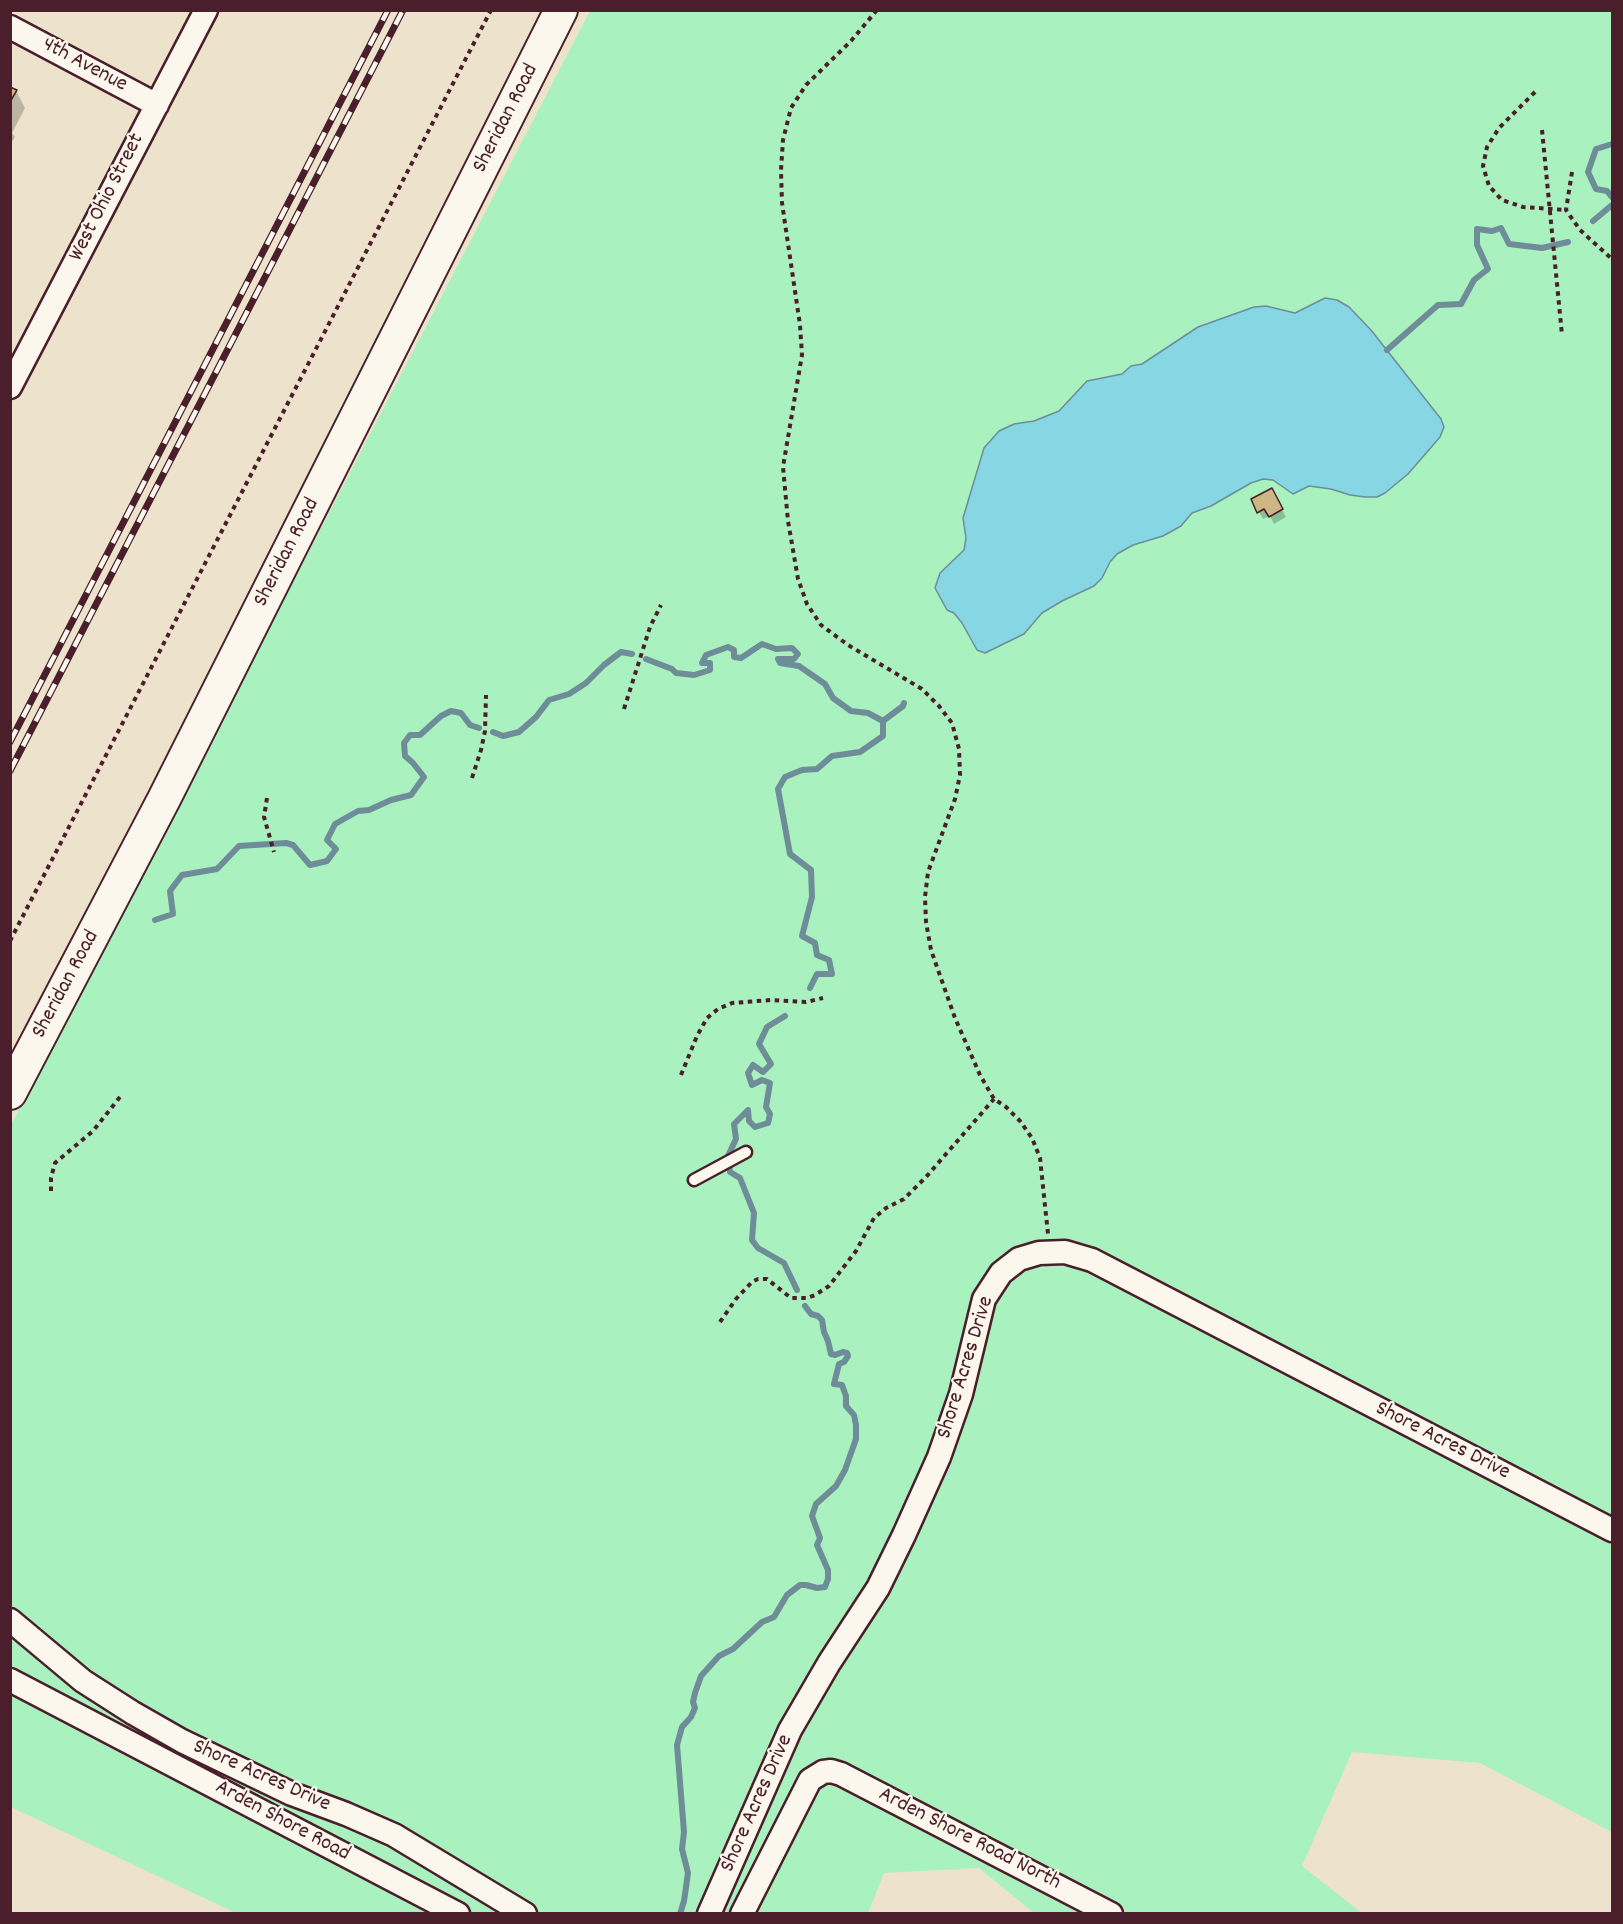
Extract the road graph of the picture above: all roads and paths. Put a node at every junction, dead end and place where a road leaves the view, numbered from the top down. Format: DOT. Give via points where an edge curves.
graph roads {
  1 [pos="206,10"];
  2 [pos="491,10"];
  3 [pos="561,10"];
  4 [pos="877,10"];
  5 [pos="10,27"];
  6 [pos="1535,92"];
  7 [pos="157,105"];
  8 [pos="1542,130"];
  9 [pos="1572,172"];
  10 [pos="1566,210"];
  11 [pos="1612,259"];
  12 [pos="1562,335"];
  13 [pos="10,387"];
  14 [pos="661,605"];
  15 [pos="486,695"];
  16 [pos="624,709"];
  17 [pos="472,778"];
  18 [pos="267,798"];
  19 [pos="274,852"];
  20 [pos="10,941"];
  21 [pos="823,998"];
  22 [pos="681,1075"];
  23 [pos="10,1093"];
  24 [pos="120,1097"];
  25 [pos="994,1099"];
  26 [pos="746,1152"];
  27 [pos="694,1180"];
  28 [pos="51,1191"];
  29 [pos="1051,1252"];
  30 [pos="720,1322"];
  31 [pos="1612,1530"];
  32 [pos="10,1620"];
  33 [pos="10,1680"];
  34 [pos="458,1914"];
  35 [pos="525,1914"];
  36 [pos="709,1914"];
  37 [pos="742,1914"];
  38 [pos="1111,1914"];
  1 -- 7 [label="street, West Ohio Street"];
  2 -- 20 [label="path"];
  3 -- 23 [label="main road, Sheridan Road" via="164,799"];
  4 -- 25 [label="path" via="806,85 791,108 783,140 782,203 802,355 783,467 785,496 798,579 807,604 821,625 922,689 952,723 960,775 928,872 926,922 931,950 955,1018"];
  5 -- 7 [label="street, 4th Avenue"];
  6 -- 10 [label="path" via="1499,128 1487,147 1483,166 1489,186 1502,200 1523,207"];
  7 -- 13 [label="street, West Ohio Street"];
  8 -- 12 [label="path, bridge"];
  9 -- 10 [label="path"];
  10 -- 11 [label="path" via="1580,230"];
  14 -- 16 [label="path"];
  15 -- 17 [label="path" via="485,731"];
  18 -- 19 [label="path" via="264,817"];
  21 -- 22 [label="path" via="806,1002 732,1003 718,1010 707,1018"];
  24 -- 28 [label="path" via="93,1131 55,1163"];
  25 -- 29 [label="path" via="1020,1121 1040,1158"];
  25 -- 30 [label="path" via="927,1177 904,1199 874,1218 856,1251 829,1286 807,1298 791,1298 767,1279 758,1279 736,1299"];
  26 -- 27 [label="lane"];
  29 -- 31 [label="street, Shore Acres Drive" via="1092,1260"];
  29 -- 36 [label="street, Shore Acres Drive" via="1019,1259 1000,1273 984,1299 961,1394 939,1457 878,1588 790,1730"];
  32 -- 35 [label="street, Shore Acres Drive" via="83,1681 182,1741 292,1794 394,1835"];
  33 -- 34 [label="street, Arden Shore Road"];
  37 -- 38 [label="street, Arden Shore Road North" via="810,1780 831,1771"];
}
